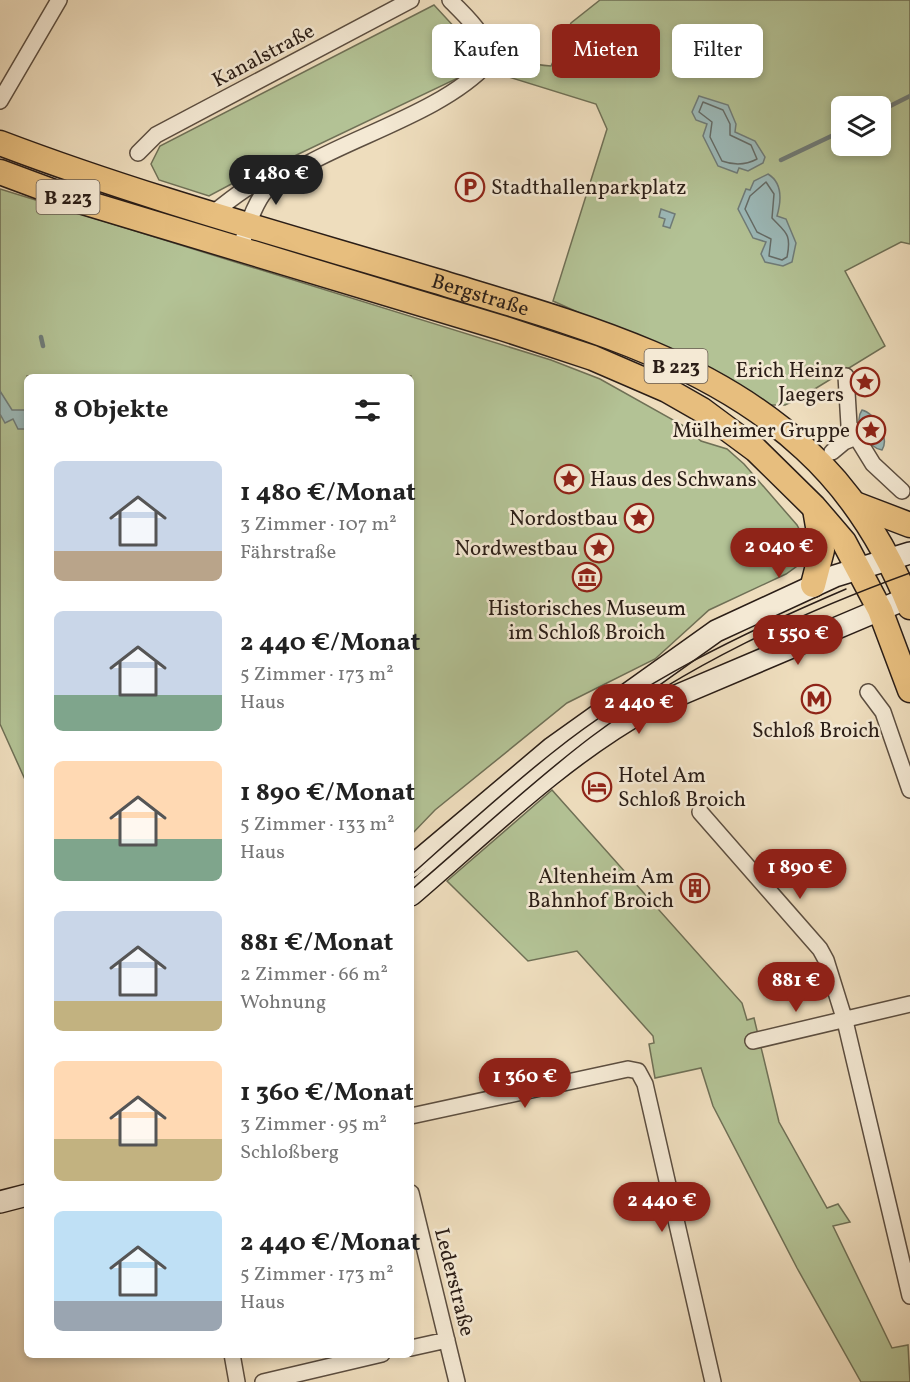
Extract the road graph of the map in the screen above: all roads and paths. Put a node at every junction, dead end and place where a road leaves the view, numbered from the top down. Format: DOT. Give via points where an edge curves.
graph roads {
  1 [pos="59,0"];
  2 [pos="411,0"];
  3 [pos="450,0"];
  4 [pos="0,101"];
  5 [pos="0,143"];
  6 [pos="138,153"];
  7 [pos="0,172"];
  8 [pos="289,174"];
  9 [pos="213,213"];
  10 [pos="249,225"];
  11 [pos="240,249"];
  12 [pos="846,376"];
  13 [pos="856,437"];
  14 [pos="832,452"];
  15 [pos="902,491"];
  16 [pos="855,504"];
  17 [pos="814,507"];
  18 [pos="910,525"];
  19 [pos="899,557"];
  20 [pos="859,568"];
  21 [pos="813,585"];
  22 [pos="909,601"];
  23 [pos="880,610"];
  24 [pos="910,690"];
  25 [pos="868,692"];
  26 [pos="910,790"];
  27 [pos="700,812"];
  28 [pos="414,864"];
  29 [pos="414,892"];
  30 [pos="910,1004"];
  31 [pos="845,1021"];
  32 [pos="753,1041"];
  33 [pos="414,1115"];
  34 [pos="24,1197"];
  35 [pos="0,1202"];
  36 [pos="414,1205"];
  37 [pos="910,1296"];
  38 [pos="447,1340"];
  39 [pos="414,1347"];
  40 [pos="233,1358"];
  41 [pos="365,1358"];
  42 [pos="237,1382"];
  43 [pos="263,1382"];
  44 [pos="457,1382"];
  45 [pos="713,1382"];
  1 -- 4 [label="street"];
  2 -- 6 [label="street, Kanalstraße" via="156,135"];
  3 -- 8 [label="street" via="484,37 489,49 488,63 472,81"];
  5 -- 9 [label="main road, Bergstraße / B 223"];
  7 -- 11 [label="main road, Bergstraße / B 223" via="70,198"];
  8 -- 9 [label="street" via="267,177"];
  8 -- 10 [label="street" via="266,190"];
  9 -- 10 [label="main road, Bergstraße / B 223"];
  10 -- 11 [label="street"];
  10 -- 16 [label="main road, Bergstraße / B 223" via="612,336 729,393 777,426 806,449"];
  11 -- 17 [label="main road, Bergstraße / B 223" via="593,358 667,390 730,428"];
  12 -- 13 [label="street" via="849,425"];
  13 -- 14 [label="street"];
  13 -- 15 [label="street" via="873,464"];
  16 -- 18 [label="main road"];
  16 -- 19 [label="main road, Bergstraße / B 223"];
  17 -- 20 [label="main road, Bergstraße / B 223" via="844,542"];
  17 -- 21 [label="main road" via="822,550"];
  19 -- 20 [label="main road"];
  19 -- 22 [label="main road, B 223"];
  20 -- 21 [label="main road"];
  20 -- 23 [label="main road, B 223"];
  21 -- 28 [label="main road" via="716,631 686,651 552,748"];
  22 -- 23 [label="main road"];
  23 -- 24 [label="main road, B 223"];
  23 -- 29 [label="main road" via="648,708 612,728"];
  25 -- 26 [label="street" via="883,712"];
  27 -- 31 [label="street" via="820,949"];
  30 -- 31 [label="street"];
  31 -- 32 [label="street" via="824,1022"];
  31 -- 37 [label="street"];
  33 -- 45 [label="street" via="627,1069 638,1071 645,1084"];
  34 -- 35 [label="main road"];
  36 -- 38 [label="street, Lederstraße"];
  38 -- 39 [label="street"];
  38 -- 44 [label="street, Lederstraße"];
  40 -- 42 [label="street"];
  41 -- 43 [label="street"];
}
